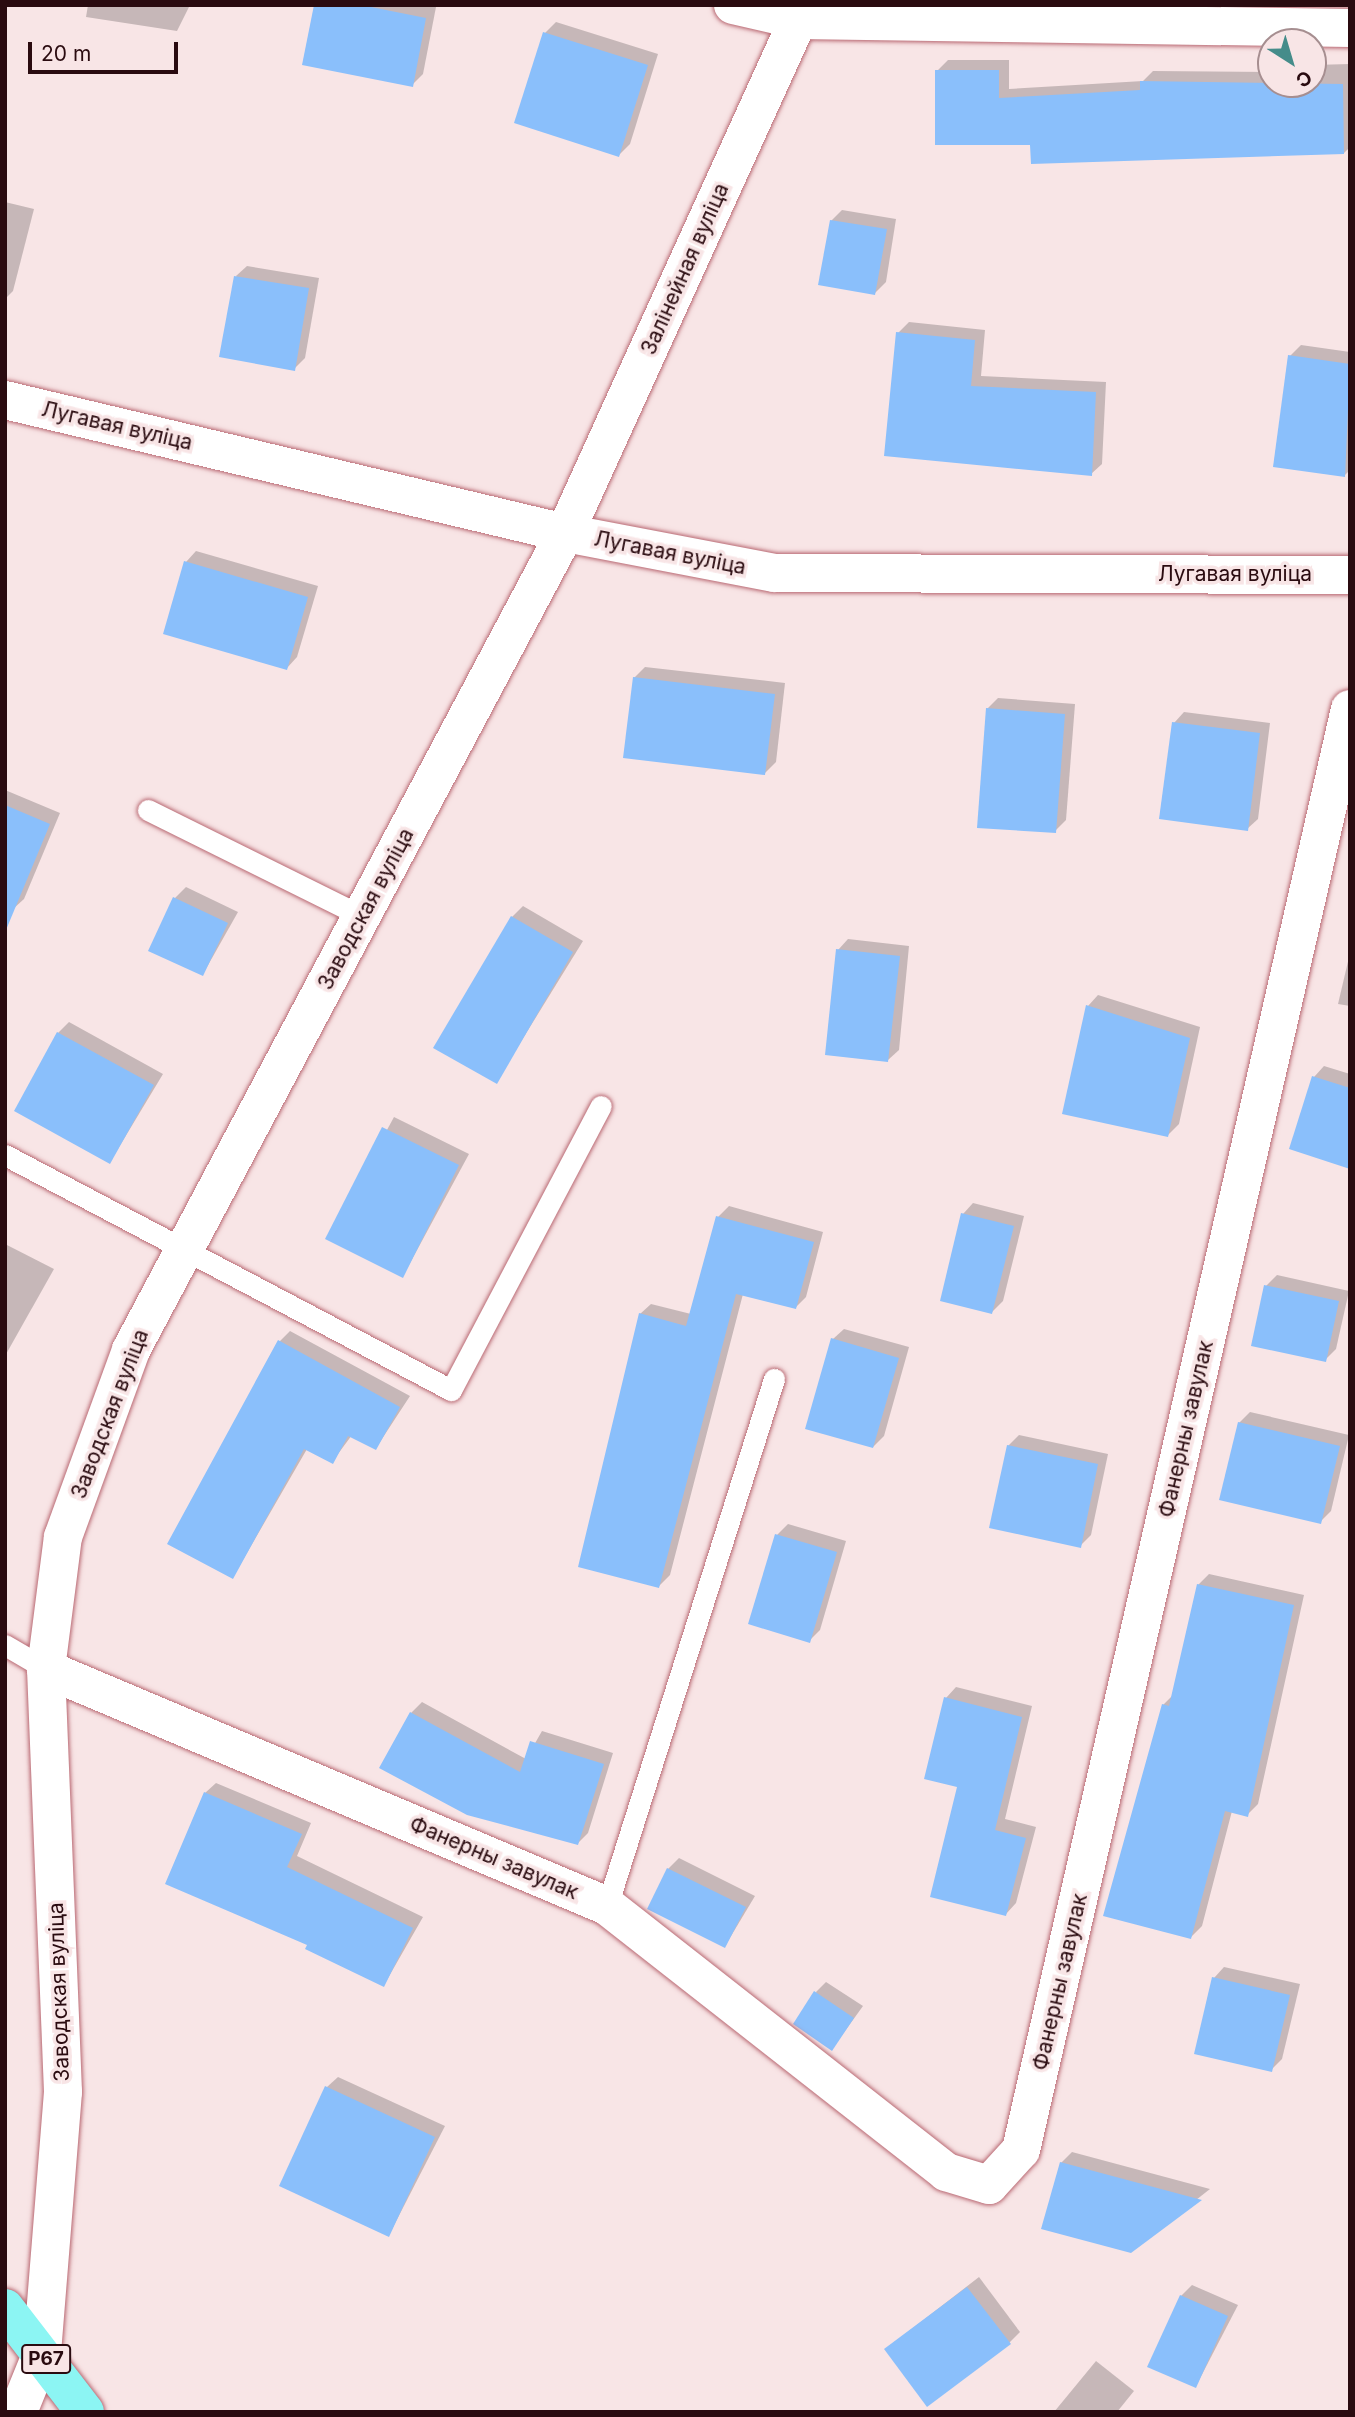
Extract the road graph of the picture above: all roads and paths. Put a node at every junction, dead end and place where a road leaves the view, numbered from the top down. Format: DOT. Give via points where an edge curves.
graph roads {
  1 [pos="733,5"];
  2 [pos="802,12"];
  3 [pos="1350,28"];
  4 [pos="5,400"];
  5 [pos="565,533"];
  6 [pos="1350,575"];
  7 [pos="1350,709"];
  8 [pos="148,810"];
  9 [pos="362,916"];
  10 [pos="601,1107"];
  11 [pos="5,1155"];
  12 [pos="184,1251"];
  13 [pos="774,1380"];
  14 [pos="5,1646"];
  15 [pos="46,1669"];
  16 [pos="607,1906"];
  17 [pos="5,2308"];
  18 [pos="42,2353"];
  19 [pos="18,2412"];
  20 [pos="85,2412"];
  1 -- 2 [label="street"];
  2 -- 3 [label="street"];
  2 -- 5 [label="street, Залінейная вуліца"];
  4 -- 5 [label="street, Лугавая вуліца"];
  5 -- 6 [label="street, Лугавая вуліца" via="774,573"];
  5 -- 9 [label="street, Заводская вуліца"];
  7 -- 16 [label="street, Фанерны завулак" via="1021,2150 989,2185 946,2172"];
  8 -- 9 [label="lane"];
  9 -- 12 [label="street, Заводская вуліца"];
  10 -- 12 [label="lane" via="451,1390"];
  11 -- 12 [label="lane"];
  12 -- 15 [label="street, Заводская вуліца" via="131,1350 63,1537"];
  13 -- 16 [label="lane"];
  14 -- 15 [label="lane"];
  15 -- 16 [label="street, Фанерны завулак"];
  15 -- 18 [label="street, Заводская вуліца" via="63,2092"];
  17 -- 18 [label="main road, Р67"];
  18 -- 19 [label="street, Заводская вуліца"];
  18 -- 20 [label="main road, Р67"];
}
